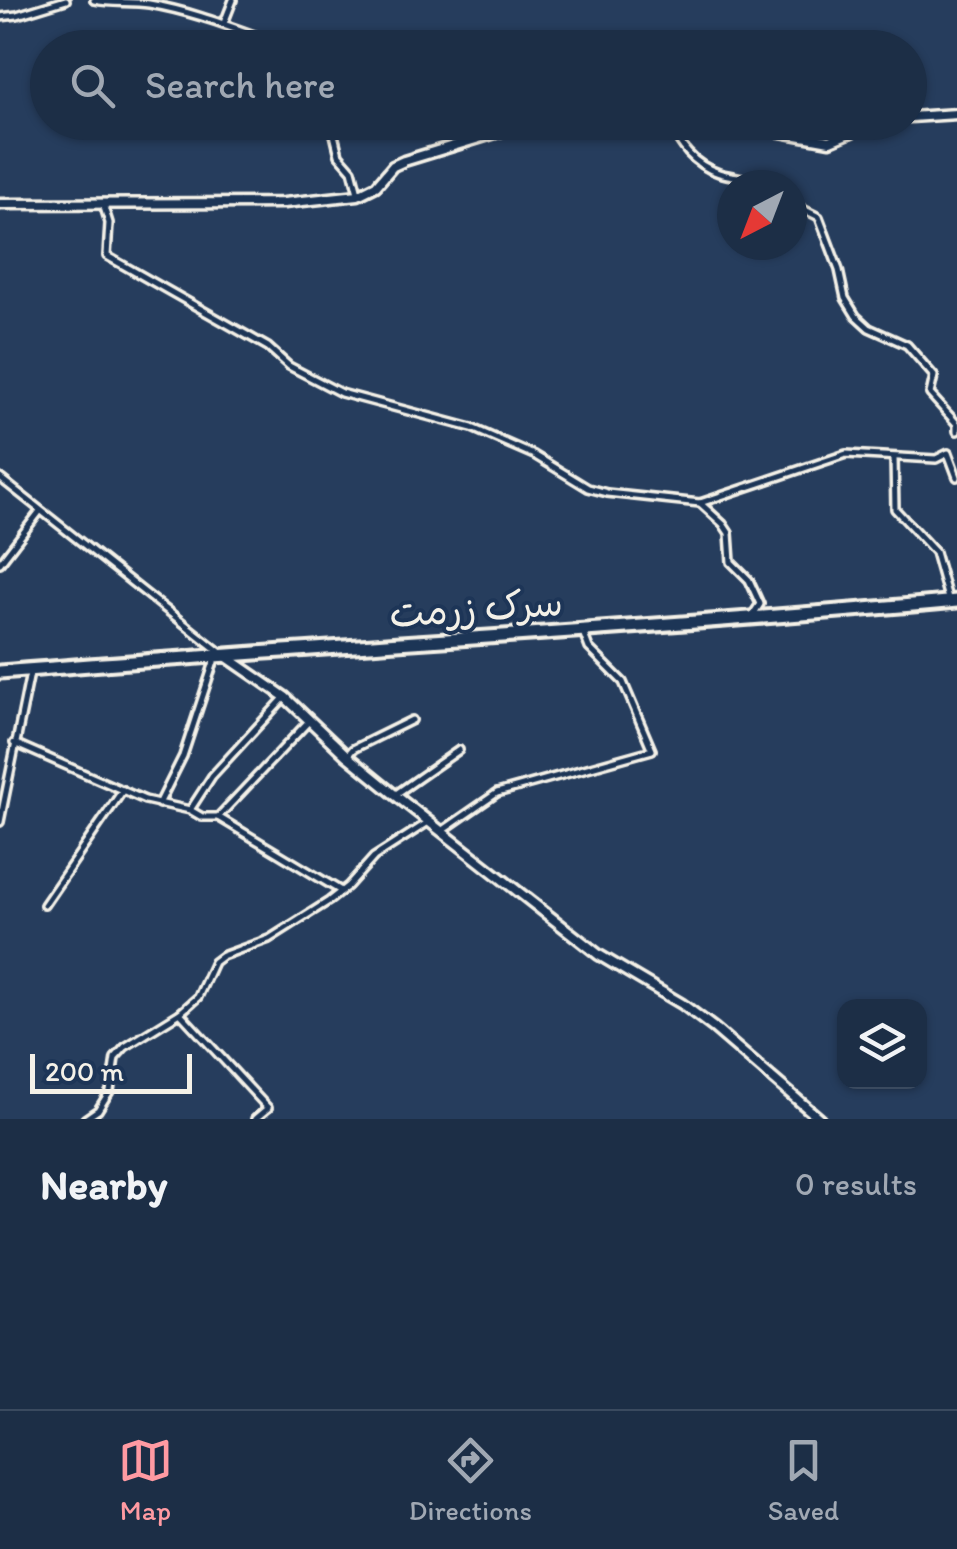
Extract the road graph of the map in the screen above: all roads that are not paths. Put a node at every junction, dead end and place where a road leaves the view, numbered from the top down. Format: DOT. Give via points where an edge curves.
graph roads {
  1 [pos="66,0"];
  2 [pos="94,0"];
  3 [pos="234,0"];
  4 [pos="0,16"];
  5 [pos="224,23"];
  6 [pos="243,30"];
  7 [pos="957,114"];
  8 [pos="927,116"];
  9 [pos="335,140"];
  10 [pos="473,140"];
  11 [pos="678,140"];
  12 [pos="717,172"];
  13 [pos="358,195"];
  14 [pos="0,204"];
  15 [pos="103,204"];
  16 [pos="807,209"];
  17 [pos="957,431"];
  18 [pos="957,450"];
  19 [pos="950,455"];
  20 [pos="894,458"];
  21 [pos="0,478"];
  22 [pos="957,478"];
  23 [pos="704,502"];
  24 [pos="40,511"];
  25 [pos="0,563"];
  26 [pos="953,601"];
  27 [pos="752,616"];
  28 [pos="582,630"];
  29 [pos="217,655"];
  30 [pos="31,670"];
  31 [pos="0,672"];
  32 [pos="285,696"];
  33 [pos="311,719"];
  34 [pos="412,720"];
  35 [pos="14,743"];
  36 [pos="459,750"];
  37 [pos="347,756"];
  38 [pos="122,790"];
  39 [pos="395,795"];
  40 [pos="158,804"];
  41 [pos="190,810"];
  42 [pos="218,817"];
  43 [pos="430,821"];
  44 [pos="0,822"];
  45 [pos="442,830"];
  46 [pos="341,892"];
  47 [pos="44,905"];
  48 [pos="180,1013"];
  49 [pos="85,1119"];
  50 [pos="254,1119"];
  51 [pos="820,1119"];
  1 -- 4 [label="street"];
  2 -- 5 [label="street" via="146,3"];
  3 -- 5 [label="street"];
  5 -- 6 [label="street"];
  7 -- 8 [label="street"];
  9 -- 13 [label="street"];
  10 -- 13 [label="street" via="393,166"];
  11 -- 12 [label="street" via="699,164"];
  13 -- 15 [label="street" via="284,204"];
  14 -- 15 [label="street"];
  15 -- 23 [label="street" via="107,256 341,393 472,428 607,494"];
  16 -- 17 [label="street" via="818,217 856,316 907,345 934,376 930,394"];
  18 -- 19 [label="street"];
  19 -- 20 [label="street"];
  19 -- 22 [label="street"];
  20 -- 23 [label="street" via="846,454"];
  20 -- 26 [label="street" via="895,510 935,552"];
  21 -- 24 [label="street"];
  23 -- 27 [label="street" via="724,524 731,562 760,604"];
  24 -- 25 [label="street"];
  24 -- 29 [label="street"];
  26 -- 27 [label="highway, سرک زرمت"];
  27 -- 28 [label="highway, سرک زرمت"];
  28 -- 29 [label="highway, سرک زرمت"];
  28 -- 45 [label="street" via="589,648 623,682 652,750 497,793"];
  29 -- 30 [label="highway, سرک زرمت"];
  29 -- 32 [label="street"];
  29 -- 40 [label="street"];
  30 -- 31 [label="highway, سرک زرمت"];
  30 -- 35 [label="street"];
  32 -- 33 [label="street"];
  32 -- 41 [label="street"];
  33 -- 37 [label="street"];
  33 -- 42 [label="street"];
  34 -- 37 [label="street"];
  35 -- 38 [label="street"];
  35 -- 44 [label="street"];
  36 -- 39 [label="street"];
  37 -- 39 [label="street"];
  38 -- 40 [label="street"];
  38 -- 47 [label="street"];
  39 -- 43 [label="street"];
  40 -- 41 [label="street"];
  41 -- 42 [label="street"];
  42 -- 46 [label="street"];
  43 -- 45 [label="street"];
  43 -- 46 [label="street" via="374,857"];
  45 -- 51 [label="street" via="599,954 714,1028"];
  46 -- 48 [label="street" via="268,939 214,962 198,997"];
  48 -- 49 [label="street" via="115,1058 110,1091"];
  48 -- 50 [label="street" via="268,1108"];
}
